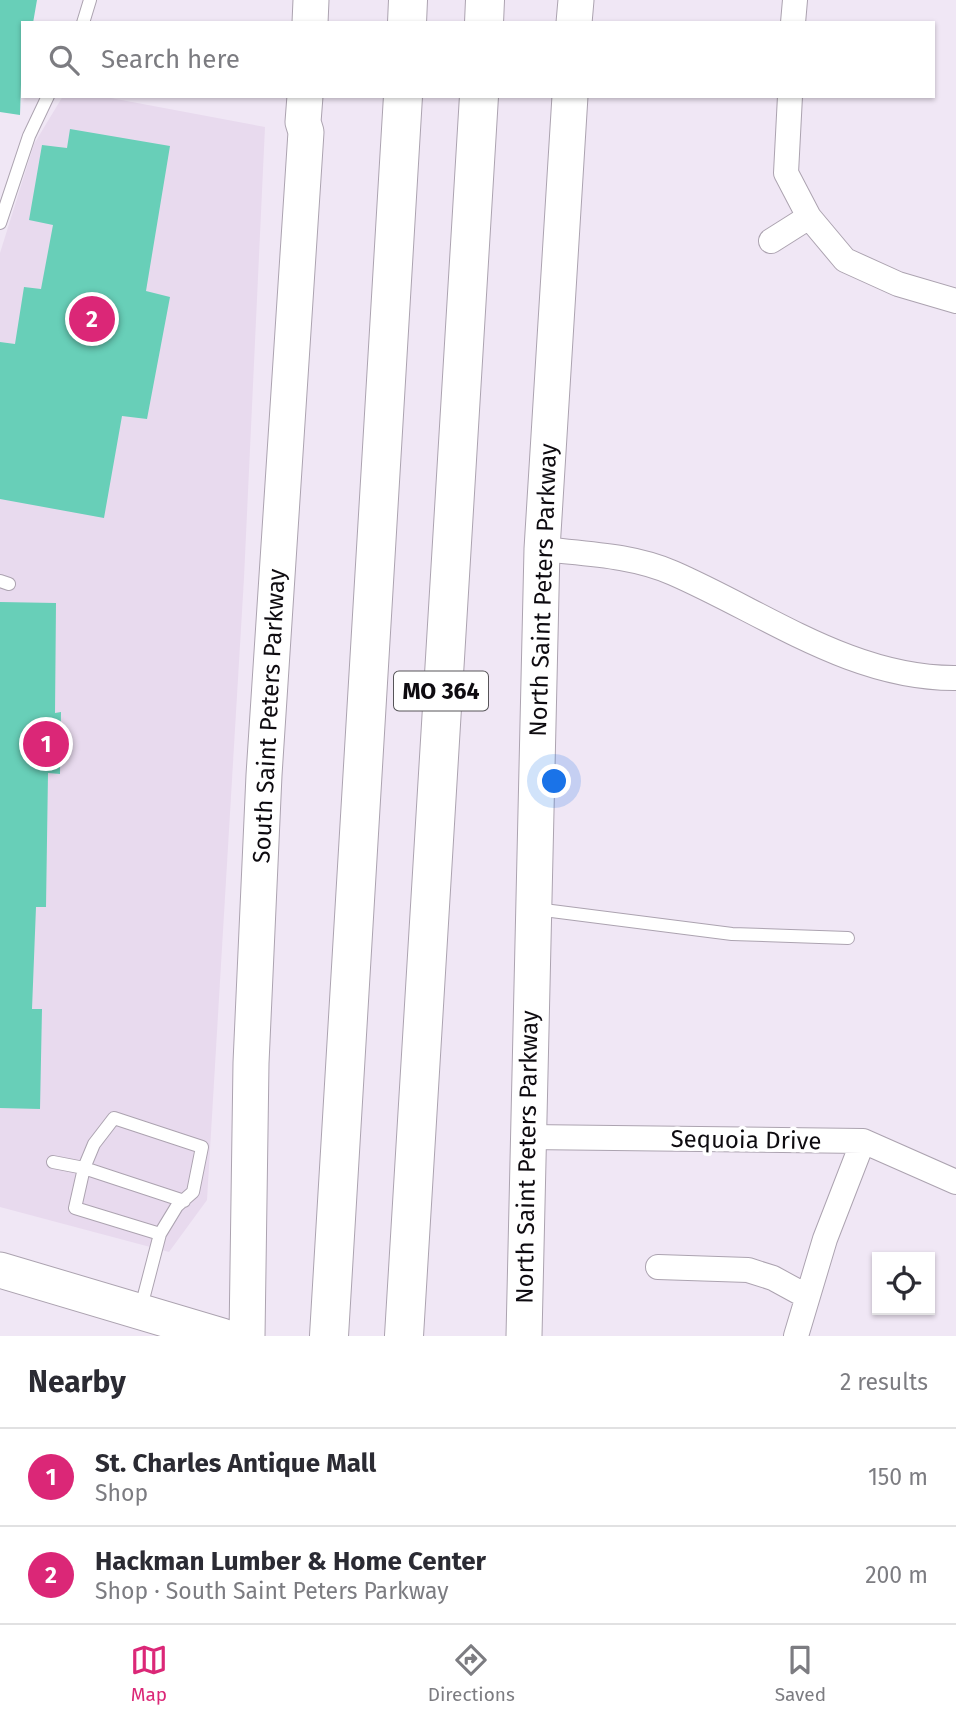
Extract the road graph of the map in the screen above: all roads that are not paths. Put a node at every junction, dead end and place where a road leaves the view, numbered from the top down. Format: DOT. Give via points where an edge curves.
graph roads {
  1 [pos="90,0"];
  2 [pos="311,0"];
  3 [pos="408,0"];
  4 [pos="485,0"];
  5 [pos="576,0"];
  6 [pos="794,0"];
  7 [pos="84,21"];
  8 [pos="310,21"];
  9 [pos="407,21"];
  10 [pos="484,21"];
  11 [pos="574,21"];
  12 [pos="793,21"];
  13 [pos="47,98"];
  14 [pos="305,98"];
  15 [pos="403,98"];
  16 [pos="479,98"];
  17 [pos="570,98"];
  18 [pos="790,98"];
  19 [pos="809,216"];
  20 [pos="0,223"];
  21 [pos="771,241"];
  22 [pos="956,302"];
  23 [pos="542,548"];
  24 [pos="956,678"];
  25 [pos="532,909"];
  26 [pos="848,938"];
  27 [pos="528,1137"];
  28 [pos="863,1141"];
  29 [pos="54,1162"];
  30 [pos="84,1168"];
  31 [pos="956,1182"];
  32 [pos="184,1201"];
  33 [pos="160,1234"];
  34 [pos="658,1267"];
  35 [pos="0,1270"];
  36 [pos="806,1296"];
  37 [pos="140,1311"];
  38 [pos="222,1336"];
  39 [pos="247,1336"];
  40 [pos="329,1336"];
  41 [pos="404,1336"];
  42 [pos="524,1336"];
  43 [pos="796,1336"];
  1 -- 7 [label="lane"];
  2 -- 8 [label="main road"];
  3 -- 9 [label="highway"];
  4 -- 10 [label="highway"];
  5 -- 11 [label="main road"];
  6 -- 12 [label="street"];
  13 -- 20 [label="lane" via="29,136"];
  14 -- 39 [label="main road, South Saint Peters Parkway" via="264,775 251,1063"];
  15 -- 40 [label="highway, MO 364"];
  16 -- 41 [label="highway, MO 364"];
  17 -- 23 [label="main road, North Saint Peters Parkway"];
  18 -- 19 [label="street" via="786,173"];
  19 -- 21 [label="street"];
  19 -- 22 [label="street" via="845,260 898,284"];
  23 -- 24 [label="street" via="633,559 673,573 858,662 930,678"];
  23 -- 25 [label="main road, North Saint Peters Parkway"];
  25 -- 26 [label="lane" via="732,934"];
  25 -- 27 [label="main road, North Saint Peters Parkway"];
  27 -- 28 [label="street, Sequoia Drive"];
  27 -- 42 [label="main road, North Saint Peters Parkway"];
  28 -- 31 [label="street, Sequoia Drive"];
  28 -- 36 [label="street"];
  29 -- 30 [label="lane"];
  30 -- 32 [label="lane"];
  30 -- 32 [label="lane" via="94,1144 114,1118 202,1147 193,1192"];
  30 -- 33 [label="lane" via="75,1208"];
  32 -- 33 [label="lane"];
  33 -- 37 [label="lane"];
  34 -- 36 [label="street" via="748,1270"];
  35 -- 37 [label="main road"];
  36 -- 43 [label="street"];
  37 -- 38 [label="main road"];
}
